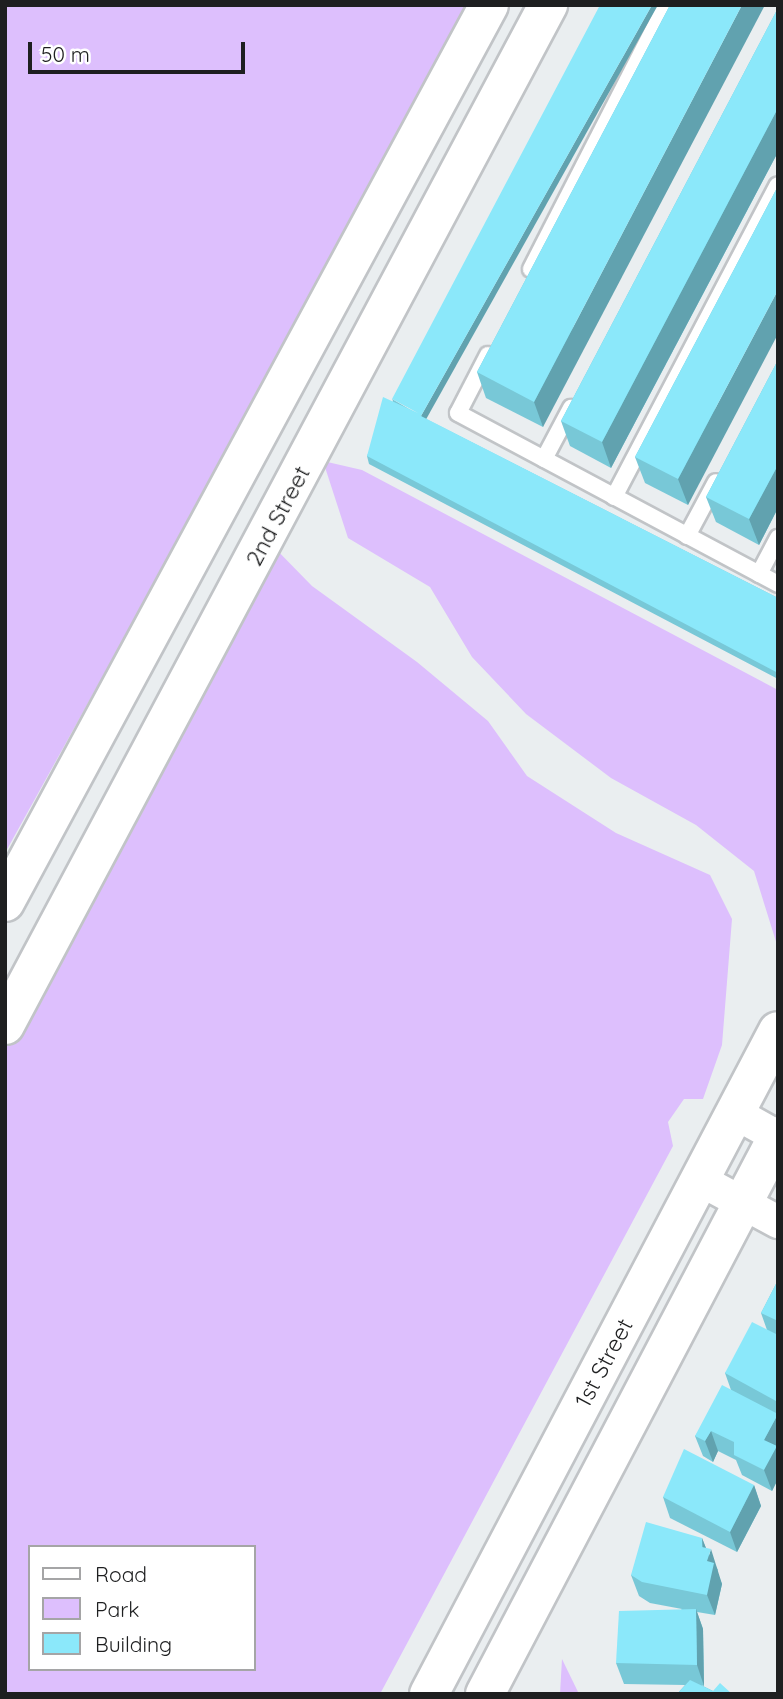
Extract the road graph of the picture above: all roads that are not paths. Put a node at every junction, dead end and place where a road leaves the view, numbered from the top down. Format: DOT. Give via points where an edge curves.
graph roads {
  1 [pos="489,5"];
  2 [pos="548,5"];
  3 [pos="666,5"];
  4 [pos="778,186"];
  5 [pos="521,289"];
  6 [pos="496,339"];
  7 [pos="582,387"];
  8 [pos="544,459"];
  9 [pos="726,463"];
  10 [pos="614,497"];
  11 [pos="687,536"];
  12 [pos="778,538"];
  13 [pos="759,574"];
  14 [pos="778,584"];
  15 [pos="5,902"];
  16 [pos="5,1025"];
  17 [pos="778,1031"];
  18 [pos="735,1113"];
  19 [pos="778,1136"];
  20 [pos="700,1180"];
  21 [pos="742,1203"];
  22 [pos="778,1222"];
  23 [pos="429,1694"];
  24 [pos="485,1694"];
  1 -- 15 [label="street"];
  2 -- 16 [label="street, 2nd Street"];
  3 -- 5 [label="lane"];
  4 -- 10 [label="lane"];
  6 -- 8 [label="lane" via="458,413"];
  7 -- 8 [label="lane"];
  8 -- 10 [label="lane"];
  9 -- 11 [label="lane"];
  10 -- 11 [label="lane"];
  11 -- 13 [label="lane"];
  12 -- 13 [label="lane"];
  13 -- 14 [label="lane"];
  17 -- 18 [label="street, 1st Street"];
  18 -- 19 [label="street"];
  18 -- 20 [label="street, 1st Street"];
  19 -- 21 [label="street"];
  20 -- 21 [label="street"];
  20 -- 23 [label="street, 1st Street"];
  21 -- 22 [label="street"];
  21 -- 24 [label="street"];
}
